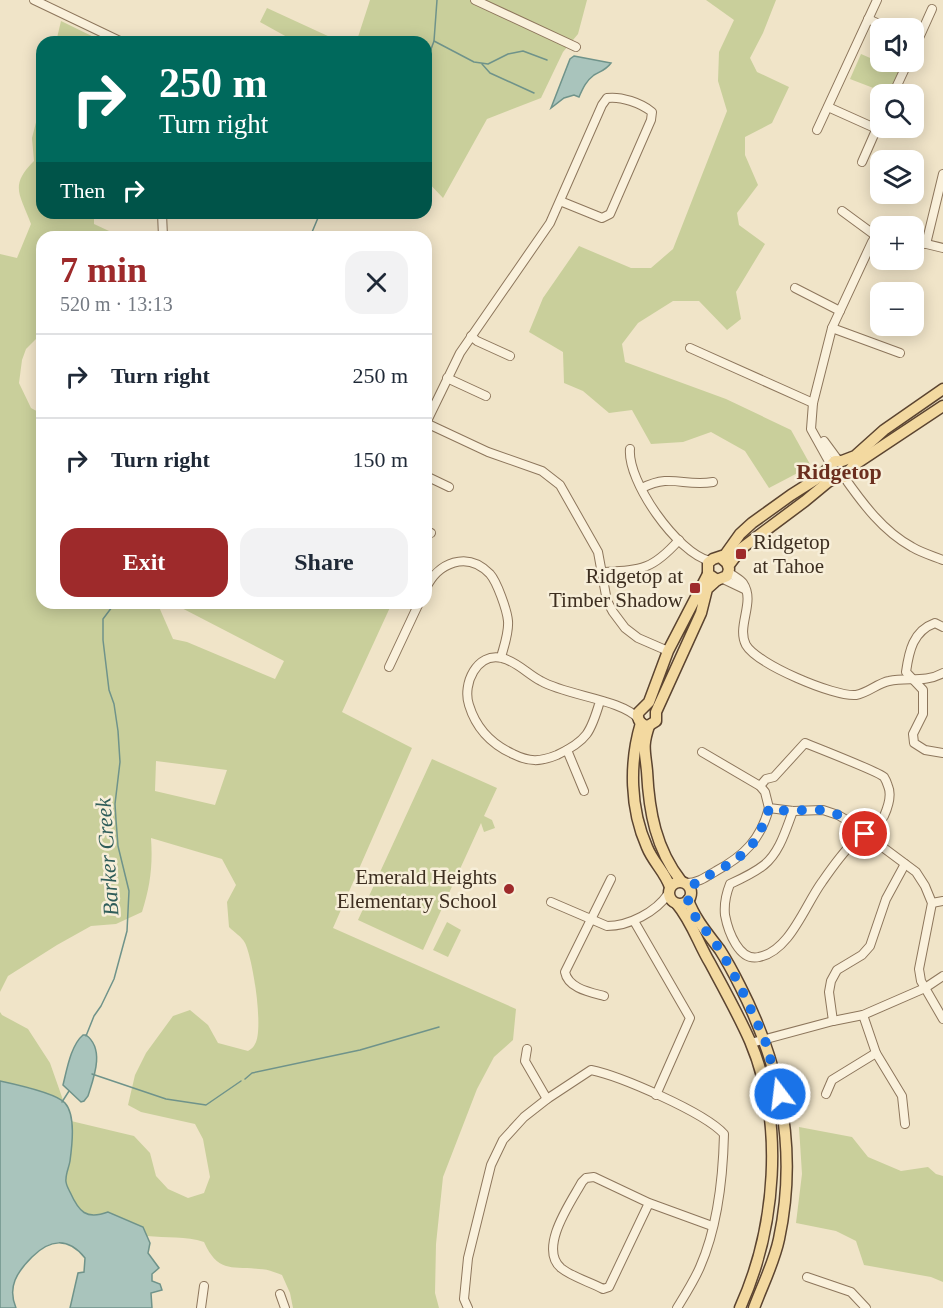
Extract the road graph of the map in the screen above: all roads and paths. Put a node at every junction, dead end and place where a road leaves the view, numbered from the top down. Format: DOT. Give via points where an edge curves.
graph roads {
  1 [pos="34,0"];
  2 [pos="474,0"];
  3 [pos="877,0"];
  4 [pos="932,9"];
  5 [pos="868,20"];
  6 [pos="924,25"];
  7 [pos="109,36"];
  8 [pos="576,47"];
  9 [pos="828,107"];
  10 [pos="870,122"];
  11 [pos="817,130"];
  12 [pos="873,138"];
  13 [pos="861,162"];
  14 [pos="943,174"];
  15 [pos="560,201"];
  16 [pos="842,211"];
  17 [pos="870,230"];
  18 [pos="926,244"];
  19 [pos="943,248"];
  20 [pos="870,251"];
  21 [pos="795,288"];
  22 [pos="840,311"];
  23 [pos="832,328"];
  24 [pos="471,336"];
  25 [pos="690,348"];
  26 [pos="900,353"];
  27 [pos="510,356"];
  28 [pos="447,378"];
  29 [pos="943,390"];
  30 [pos="486,396"];
  31 [pos="813,403"];
  32 [pos="943,406"];
  33 [pos="432,410"];
  34 [pos="432,426"];
  35 [pos="630,449"];
  36 [pos="838,468"];
  37 [pos="432,479"];
  38 [pos="713,482"];
  39 [pos="449,487"];
  40 [pos="642,488"];
  41 [pos="678,540"];
  42 [pos="943,560"];
  43 [pos="716,568"];
  44 [pos="603,572"];
  45 [pos="432,578"];
  46 [pos="416,609"];
  47 [pos="943,627"];
  48 [pos="668,651"];
  49 [pos="501,657"];
  50 [pos="389,667"];
  51 [pos="943,673"];
  52 [pos="912,680"];
  53 [pos="600,701"];
  54 [pos="641,716"];
  55 [pos="567,750"];
  56 [pos="702,752"];
  57 [pos="943,753"];
  58 [pos="760,786"];
  59 [pos="584,791"];
  60 [pos="769,808"];
  61 [pos="793,811"];
  62 [pos="865,834"];
  63 [pos="905,864"];
  64 [pos="611,879"];
  65 [pos="679,893"];
  66 [pos="943,900"];
  67 [pos="551,902"];
  68 [pos="932,903"];
  69 [pos="590,919"];
  70 [pos="634,921"];
  71 [pos="943,976"];
  72 [pos="925,988"];
  73 [pos="604,996"];
  74 [pos="863,1016"];
  75 [pos="943,1019"];
  76 [pos="832,1021"];
  77 [pos="765,1040"];
  78 [pos="751,1043"];
  79 [pos="527,1049"];
  80 [pos="876,1053"];
  81 [pos="825,1094"];
  82 [pos="656,1095"];
  83 [pos="547,1098"];
  84 [pos="905,1124"];
  85 [pos="650,1203"];
  86 [pos="712,1226"];
  87 [pos="807,1277"];
  88 [pos="204,1286"];
  89 [pos="280,1294"];
  90 [pos="201,1308"];
  91 [pos="285,1308"];
  92 [pos="468,1308"];
  93 [pos="677,1308"];
  94 [pos="740,1308"];
  95 [pos="753,1308"];
  96 [pos="866,1308"];
  1 -- 7 [label="street"];
  2 -- 8 [label="street"];
  3 -- 5 [label="street"];
  4 -- 6 [label="street"];
  5 -- 9 [label="street"];
  9 -- 10 [label="street"];
  9 -- 11 [label="street"];
  12 -- 13 [label="street"];
  14 -- 18 [label="street"];
  15 -- 15 [label="street" via="607,98 645,106 652,112 610,214 602,218"];
  15 -- 24 [label="street" via="550,223"];
  16 -- 17 [label="street"];
  18 -- 19 [label="street"];
  20 -- 22 [label="street"];
  21 -- 22 [label="street"];
  22 -- 23 [label="street"];
  23 -- 26 [label="street"];
  23 -- 31 [label="street"];
  24 -- 27 [label="street"];
  24 -- 28 [label="street"];
  25 -- 31 [label="street"];
  28 -- 30 [label="street"];
  28 -- 33 [label="street"];
  29 -- 36 [label="main road" via="884,430"];
  31 -- 36 [label="street" via="812,424"];
  32 -- 36 [label="main road"];
  34 -- 44 [label="street" via="552,477 587,531"];
  35 -- 40 [label="street" via="630,464"];
  36 -- 42 [label="street" via="869,512 889,530 912,547"];
  36 -- 43 [label="main road" via="805,501"];
  37 -- 39 [label="street"];
  38 -- 40 [label="street" via="689,484 665,479"];
  40 -- 41 [label="street" via="666,529"];
  41 -- 43 [label="street"];
  41 -- 44 [label="street" via="650,566"];
  43 -- 48 [label="main road"];
  43 -- 52 [label="street" via="744,585 748,598 742,636 748,648 763,660 824,690 845,695 859,694 889,681"];
  43 -- 54 [label="main road" via="701,613 656,712 651,707"];
  44 -- 48 [label="street" via="608,601 619,621 639,638"];
  45 -- 49 [label="street" via="443,566 464,561 489,573 498,586 509,622"];
  46 -- 50 [label="street"];
  47 -- 52 [label="street" via="935,623 923,627 915,639 906,672"];
  48 -- 54 [label="main road"];
  49 -- 53 [label="street" via="543,683"];
  49 -- 55 [label="street" via="484,660 471,677 468,704 480,728 501,749 526,760 538,761"];
  51 -- 52 [label="street" via="929,680"];
  52 -- 57 [label="street" via="923,690 923,714 913,734 914,744"];
  53 -- 54 [label="street"];
  53 -- 55 [label="street" via="587,736"];
  54 -- 65 [label="main road" via="652,819"];
  55 -- 59 [label="street"];
  56 -- 58 [label="street"];
  58 -- 60 [label="street"];
  58 -- 62 [label="street" via="774,777 805,743 873,770 884,777 889,799 883,818"];
  60 -- 61 [label="street"];
  60 -- 65 [label="street" via="759,835 744,853"];
  61 -- 62 [label="street" via="823,810"];
  61 -- 62 [label="street" via="775,852 764,865 730,884 726,894 725,914 732,936 748,956 759,958 784,941 822,882"];
  62 -- 63 [label="street"];
  63 -- 68 [label="street" via="916,872"];
  63 -- 76 [label="street" via="886,899 870,946 837,969 831,981"];
  64 -- 69 [label="street"];
  65 -- 70 [label="street"];
  65 -- 77 [label="main road" via="721,951"];
  65 -- 78 [label="main road" via="703,951"];
  66 -- 68 [label="street"];
  67 -- 69 [label="street"];
  68 -- 72 [label="street" via="919,969"];
  69 -- 70 [label="street" via="607,926"];
  69 -- 73 [label="street" via="565,972 566,979"];
  70 -- 82 [label="street" via="690,1018"];
  71 -- 72 [label="street"];
  72 -- 74 [label="street"];
  72 -- 75 [label="street"];
  74 -- 76 [label="street"];
  74 -- 80 [label="street"];
  76 -- 77 [label="street"];
  77 -- 78 [label="street"];
  77 -- 95 [label="main road" via="784,1115 786,1182 779,1241"];
  78 -- 94 [label="main road" via="767,1101 771,1190 765,1236"];
  79 -- 83 [label="street" via="525,1061"];
  80 -- 81 [label="street" via="832,1080"];
  80 -- 84 [label="street" via="902,1095"];
  82 -- 83 [label="street" via="608,1073 591,1070"];
  82 -- 86 [label="street" via="724,1134 719,1199"];
  83 -- 92 [label="street" via="503,1140 491,1165 468,1258 464,1299"];
  85 -- 85 [label="street" via="594,1177 586,1178 556,1230 556,1262 603,1289 609,1287"];
  85 -- 86 [label="street"];
  86 -- 93 [label="street" via="700,1267"];
  87 -- 96 [label="street" via="852,1292"];
  88 -- 90 [label="street"];
  89 -- 91 [label="street"];
}
